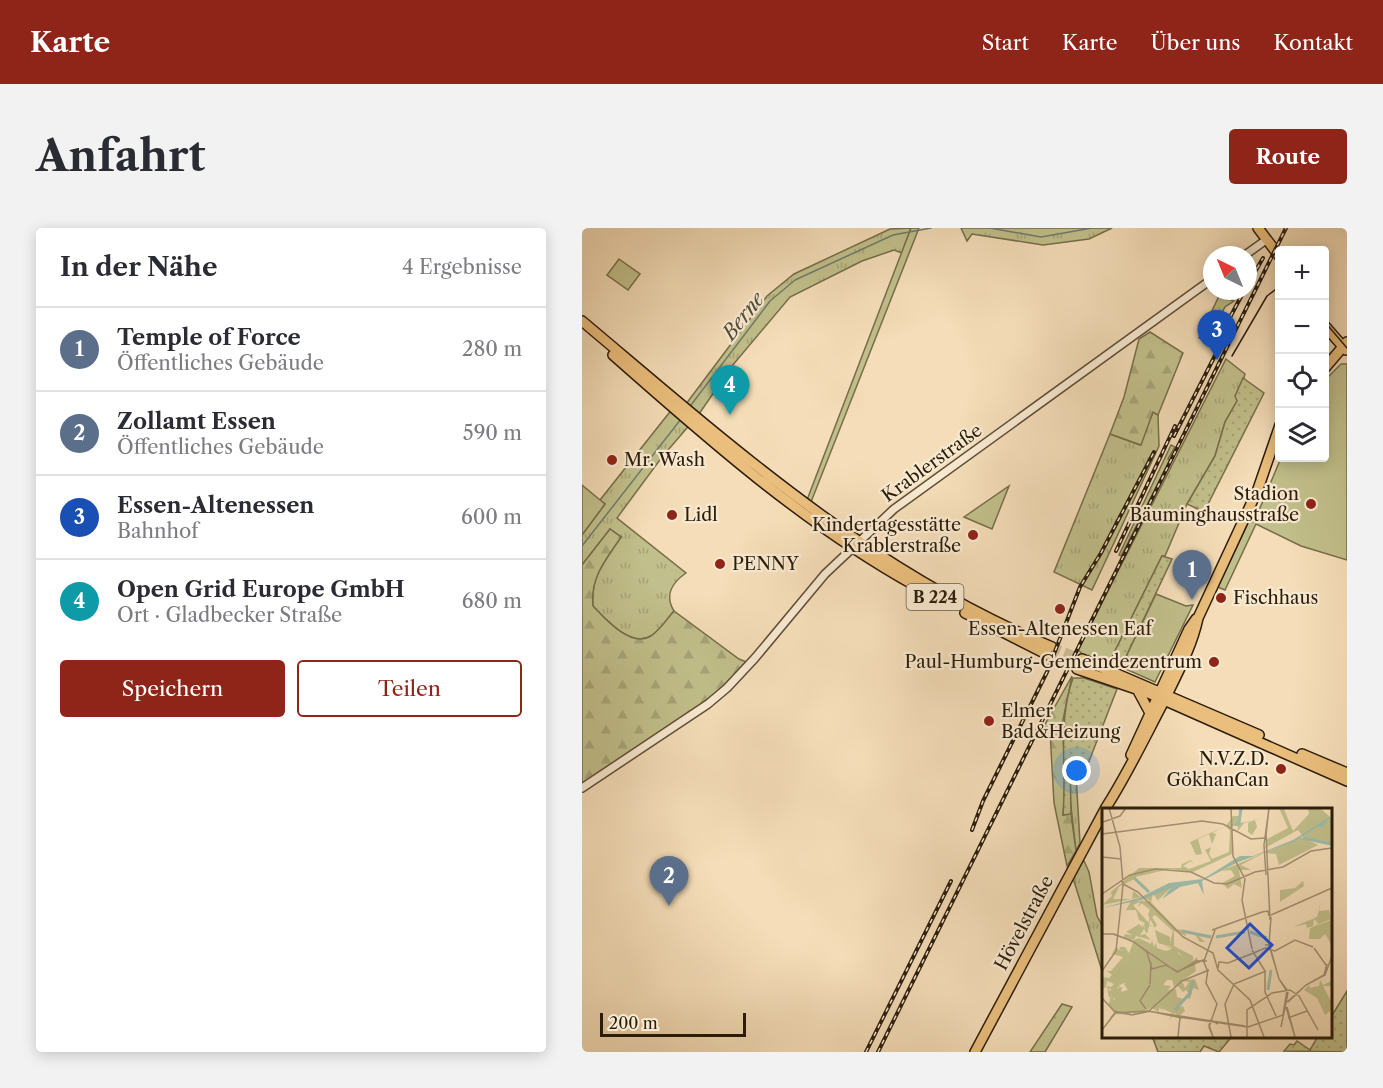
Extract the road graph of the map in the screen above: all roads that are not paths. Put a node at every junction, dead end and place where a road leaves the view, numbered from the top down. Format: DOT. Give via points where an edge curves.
graph roads {
  1 [pos="1258,228"];
  2 [pos="1266,240"];
  3 [pos="1257,246"];
  4 [pos="1275,252"];
  5 [pos="1203,285"];
  6 [pos="582,321"];
  7 [pos="582,328"];
  8 [pos="1329,330"];
  9 [pos="1346,347"];
  10 [pos="1329,364"];
  11 [pos="681,410"];
  12 [pos="1275,440"];
  13 [pos="854,545"];
  14 [pos="1050,651"];
  15 [pos="1082,659"];
  16 [pos="1077,669"];
  17 [pos="1137,689"];
  18 [pos="1162,696"];
  19 [pos="1150,713"];
  20 [pos="1347,774"];
  21 [pos="1347,781"];
  22 [pos="582,788"];
  23 [pos="1105,808"];
  24 [pos="1102,814"];
  25 [pos="975,1052"];
  1 -- 2 [label="main road"];
  2 -- 3 [label="street"];
  2 -- 4 [label="main road"];
  5 -- 13 [label="street, Krablerstraße" via="894,508"];
  6 -- 11 [label="main road, B 224"];
  7 -- 11 [label="main road, B 224"];
  8 -- 9 [label="main road"];
  9 -- 10 [label="main road"];
  11 -- 13 [label="main road, B 224" via="770,484"];
  12 -- 18 [label="main road, Hövelstraße" via="1258,489"];
  13 -- 14 [label="main road, B 224"];
  13 -- 22 [label="street, Krablerstraße" via="727,688"];
  15 -- 18 [label="main road"];
  16 -- 17 [label="main road"];
  17 -- 18 [label="main road"];
  17 -- 19 [label="main road"];
  18 -- 19 [label="main road, Hövelstraße"];
  18 -- 20 [label="main road"];
  18 -- 21 [label="main road"];
  18 -- 23 [label="main road, Hövelstraße" via="1120,788"];
  19 -- 23 [label="main road, Hövelstraße"];
  24 -- 25 [label="main road, Hövelstraße"];
}
